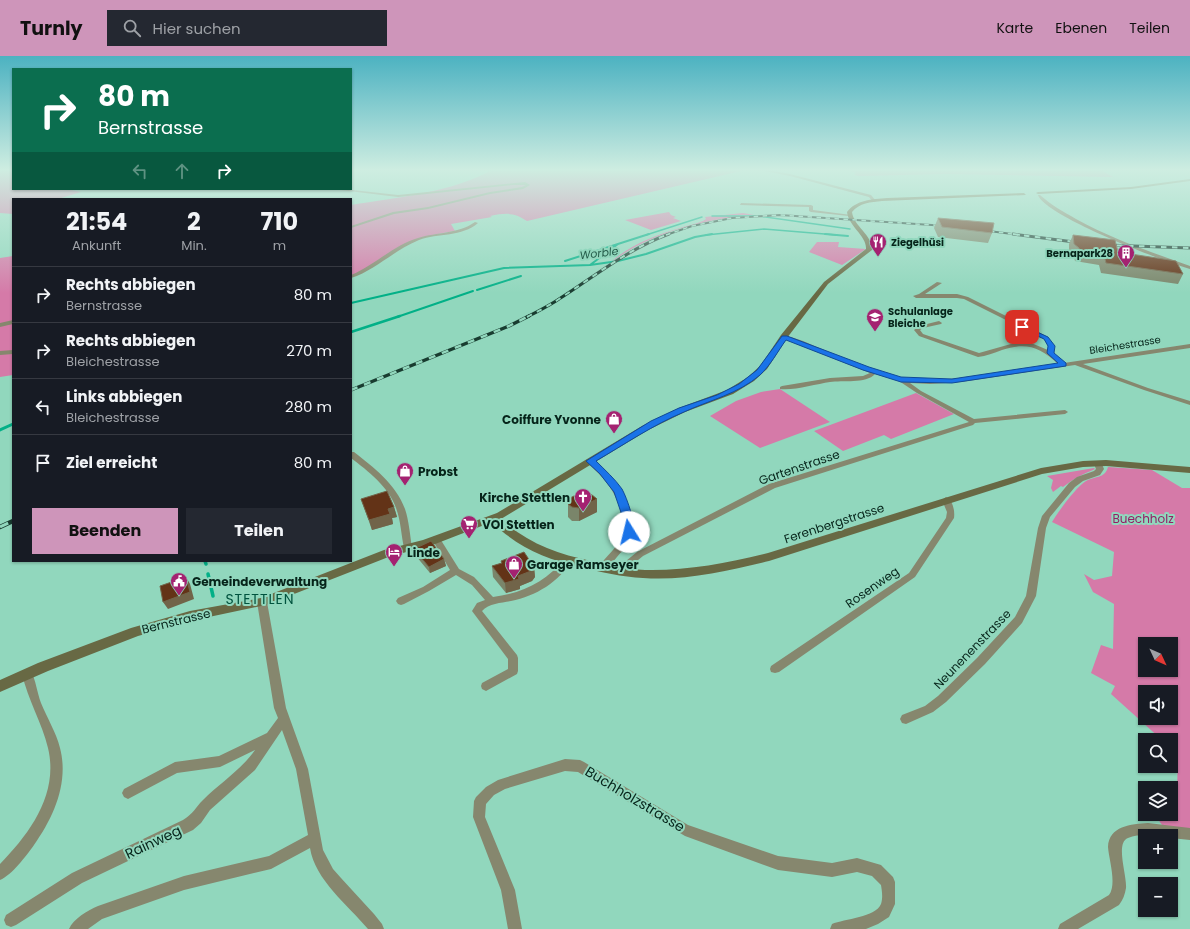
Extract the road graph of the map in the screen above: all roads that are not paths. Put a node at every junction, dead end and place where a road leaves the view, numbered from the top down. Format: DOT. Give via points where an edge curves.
graph roads {
  1 [pos="409,211"];
  2 [pos="811,211"];
  3 [pos="851,211"];
  4 [pos="1060,211"];
  5 [pos="849,215"];
  6 [pos="476,223"];
  7 [pos="352,226"];
  8 [pos="1190,268"];
  9 [pos="352,277"];
  10 [pos="939,283"];
  11 [pos="12,322"];
  12 [pos="939,323"];
  13 [pos="0,325"];
  14 [pos="784,337"];
  15 [pos="1190,346"];
  16 [pos="12,352"];
  17 [pos="0,353"];
  18 [pos="1050,353"];
  19 [pos="1076,363"];
  20 [pos="1063,364"];
  21 [pos="874,372"];
  22 [pos="901,379"];
  23 [pos="782,388"];
  24 [pos="1190,403"];
  25 [pos="1065,412"];
  26 [pos="973,421"];
  27 [pos="352,455"];
  28 [pos="590,461"];
  29 [pos="1098,464"];
  30 [pos="1190,470"];
  31 [pos="946,500"];
  32 [pos="494,518"];
  33 [pos="436,539"];
  34 [pos="408,548"];
  35 [pos="568,560"];
  36 [pos="603,568"];
  37 [pos="455,571"];
  38 [pos="624,571"];
  39 [pos="401,601"];
  40 [pos="491,601"];
  41 [pos="262,602"];
  42 [pos="775,669"];
  43 [pos="27,674"];
  44 [pos="0,686"];
  45 [pos="486,686"];
  46 [pos="284,719"];
  47 [pos="906,719"];
  48 [pos="271,737"];
  49 [pos="128,793"];
  50 [pos="1190,834"];
  51 [pos="315,838"];
  52 [pos="0,873"];
  53 [pos="11,920"];
  54 [pos="76,929"];
  55 [pos="377,929"];
  56 [pos="514,929"];
  57 [pos="837,929"];
  58 [pos="1065,929"];
  1 -- 7 [label="street"];
  2 -- 5 [label="street"];
  3 -- 5 [label="main road"];
  4 -- 8 [label="street" via="1110,238"];
  5 -- 14 [label="main road, Bernstrasse" via="852,223 869,243 869,250 826,283"];
  6 -- 9 [label="street" via="416,240 374,267"];
  10 -- 18 [label="street" via="918,296 966,298 1046,338 1051,346"];
  11 -- 13 [label="street"];
  12 -- 18 [label="street" via="917,330 921,335 978,355 1017,343"];
  14 -- 21 [label="street, Bleichestrasse"];
  14 -- 28 [label="main road, Bernstrasse" via="759,372 742,385 651,425"];
  15 -- 19 [label="street, Bleichestrasse"];
  16 -- 17 [label="street"];
  18 -- 20 [label="street"];
  19 -- 20 [label="street, Bleichestrasse"];
  19 -- 24 [label="street"];
  20 -- 22 [label="street, Bleichestrasse" via="952,381"];
  21 -- 22 [label="street, Bleichestrasse"];
  21 -- 23 [label="street" via="864,378"];
  22 -- 26 [label="street" via="919,392"];
  25 -- 26 [label="street, Gartenstrasse"];
  26 -- 38 [label="street, Gartenstrasse" via="971,424 772,486 640,554"];
  27 -- 34 [label="street" via="394,495 403,516"];
  28 -- 32 [label="main road, Bernstrasse"];
  28 -- 36 [label="street" via="618,491 630,524 627,537"];
  29 -- 30 [label="main road, Ferenbergstrasse"];
  29 -- 31 [label="main road, Ferenbergstrasse" via="1041,471"];
  29 -- 47 [label="street, Neunenenstrasse" via="1100,469 1097,473 1072,485 1046,516 1031,596 1019,620 942,699 929,709"];
  31 -- 38 [label="main road, Ferenbergstrasse" via="812,544 744,563 660,574"];
  31 -- 42 [label="street, Rosenweg" via="951,512 950,518 912,575"];
  32 -- 33 [label="main road, Bernstrasse"];
  32 -- 35 [label="main road, Ferenbergstrasse" via="520,541"];
  33 -- 34 [label="main road, Bernstrasse"];
  33 -- 37 [label="street"];
  34 -- 41 [label="main road, Bernstrasse" via="388,553"];
  35 -- 36 [label="main road, Ferenbergstrasse"];
  35 -- 40 [label="street" via="562,569 539,588 510,599"];
  36 -- 38 [label="main road, Ferenbergstrasse"];
  37 -- 39 [label="street"];
  37 -- 40 [label="street" via="477,583"];
  40 -- 45 [label="street" via="480,606 477,611 513,658 513,671"];
  41 -- 43 [label="main road, Bernstrasse" via="152,626"];
  41 -- 46 [label="street"];
  43 -- 44 [label="main road, Bernstrasse"];
  43 -- 52 [label="street" via="54,747 57,776 54,793 31,839"];
  46 -- 48 [label="street, Rainweg"];
  46 -- 51 [label="street" via="302,769"];
  48 -- 49 [label="street, Rainweg" via="220,760 175,768"];
  48 -- 53 [label="street, Rainweg" via="251,766 206,806 197,819 77,878"];
  50 -- 58 [label="street" via="1137,830 1119,836 1115,844 1120,886 1118,896"];
  51 -- 54 [label="street" via="270,862 184,883 98,913"];
  51 -- 55 [label="street" via="325,870"];
  56 -- 57 [label="street, Buchholzstrasse" via="508,890 479,817 480,801 502,784 565,765 580,766 685,830 778,863 832,870 857,865 876,870 888,882 887,908 877,917"];
}
